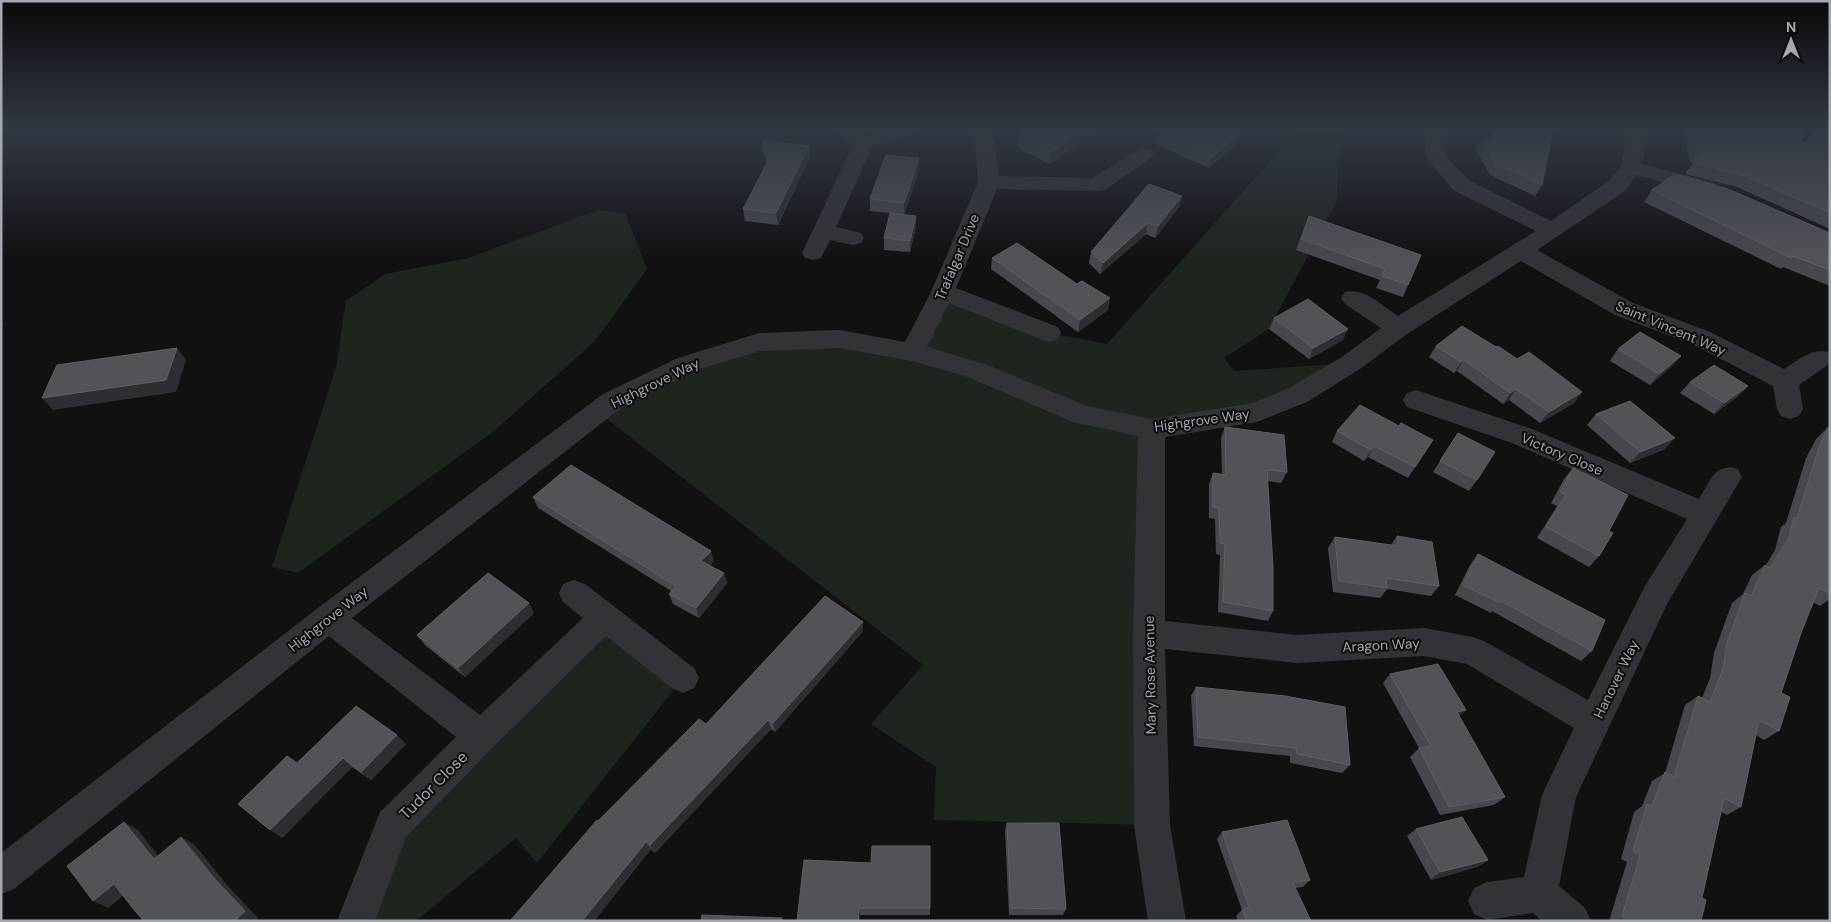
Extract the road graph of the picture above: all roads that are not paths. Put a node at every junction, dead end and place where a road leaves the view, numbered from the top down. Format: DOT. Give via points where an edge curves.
graph roads {
  1 [pos="850,173"];
  2 [pos="988,173"];
  3 [pos="1115,173"];
  4 [pos="1451,173"];
  5 [pos="1627,173"];
  6 [pos="1653,173"];
  7 [pos="989,182"];
  8 [pos="1728,194"];
  9 [pos="1552,230"];
  10 [pos="824,231"];
  11 [pos="853,238"];
  12 [pos="1521,252"];
  13 [pos="813,253"];
  14 [pos="943,292"];
  15 [pos="1353,298"];
  16 [pos="1398,328"];
  17 [pos="1049,333"];
  18 [pos="912,352"];
  19 [pos="1820,358"];
  20 [pos="1785,381"];
  21 [pos="1416,400"];
  22 [pos="1790,409"];
  23 [pos="1152,429"];
  24 [pos="1728,477"];
  25 [pos="1705,514"];
  26 [pos="574,593"];
  27 [pos="605,617"];
  28 [pos="329,618"];
  29 [pos="1149,633"];
  30 [pos="683,678"];
  31 [pos="1595,722"];
  32 [pos="481,736"];
  33 [pos="1,876"];
  34 [pos="1540,894"];
  35 [pos="1488,901"];
  36 [pos="356,921"];
  37 [pos="1167,921"];
  38 [pos="1572,921"];
  1 -- 10 [label="street"];
  2 -- 7 [label="street, Trafalgar Drive"];
  3 -- 7 [label="street" via="1097,185"];
  4 -- 9 [label="street" via="1462,185"];
  5 -- 9 [label="street, Highgrove Way" via="1617,186"];
  6 -- 8 [label="street"];
  7 -- 14 [label="street, Trafalgar Drive"];
  9 -- 12 [label="street, Highgrove Way"];
  10 -- 11 [label="street"];
  10 -- 13 [label="street"];
  12 -- 16 [label="street, Highgrove Way"];
  12 -- 20 [label="street, Saint Vincent Way" via="1624,309 1701,338"];
  14 -- 17 [label="street"];
  14 -- 18 [label="street, Trafalgar Drive"];
  15 -- 16 [label="street"];
  16 -- 23 [label="street, Highgrove Way" via="1351,363 1305,390 1257,412"];
  18 -- 23 [label="street, Highgrove Way" via="976,370 1082,415"];
  18 -- 28 [label="street, Highgrove Way" via="840,338 759,342 687,364 612,401"];
  19 -- 20 [label="street"];
  20 -- 22 [label="street"];
  21 -- 25 [label="street, Victory Close" via="1522,436"];
  23 -- 29 [label="street, Mary Rose Avenue"];
  24 -- 25 [label="street, Hanover Way"];
  25 -- 31 [label="street, Hanover Way" via="1656,595"];
  26 -- 27 [label="street"];
  27 -- 30 [label="street"];
  27 -- 32 [label="street, Tudor Close"];
  28 -- 32 [label="street"];
  28 -- 33 [label="street, Highgrove Way"];
  29 -- 31 [label="street, Aragon Way" via="1297,649 1424,642 1473,651"];
  29 -- 37 [label="street, Mary Rose Avenue" via="1152,825"];
  31 -- 34 [label="street, Hanover Way" via="1559,795"];
  32 -- 36 [label="street, Tudor Close" via="393,825"];
  34 -- 35 [label="street"];
  34 -- 38 [label="street"];
}
